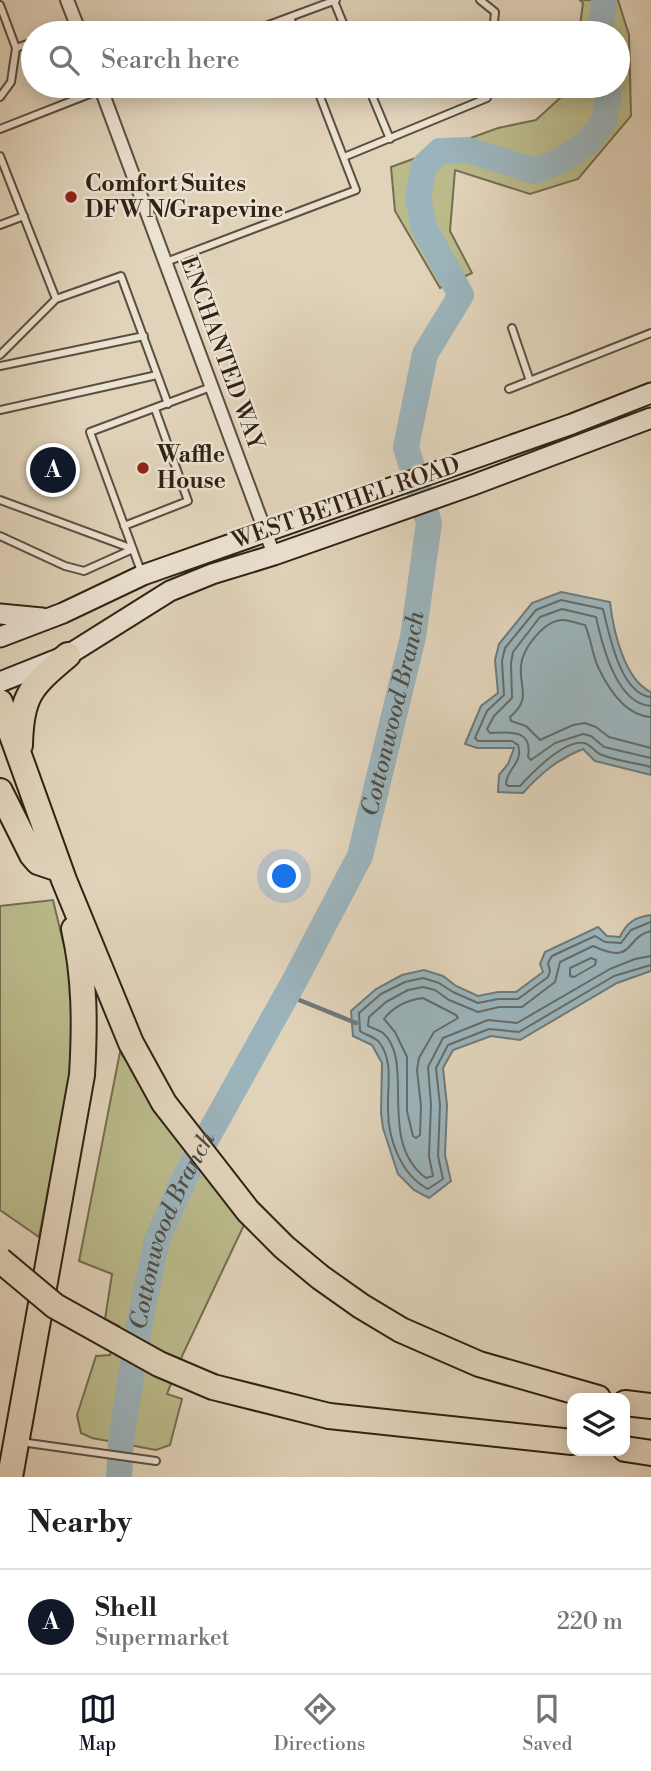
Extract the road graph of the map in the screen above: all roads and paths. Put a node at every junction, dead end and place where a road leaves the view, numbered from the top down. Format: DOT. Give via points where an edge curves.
graph roads {
  1 [pos="66,0"];
  2 [pos="335,0"];
  3 [pos="480,0"];
  4 [pos="0,5"];
  5 [pos="290,17"];
  6 [pos="75,21"];
  7 [pos="279,21"];
  8 [pos="292,21"];
  9 [pos="343,21"];
  10 [pos="495,21"];
  11 [pos="21,46"];
  12 [pos="16,48"];
  13 [pos="0,97"];
  14 [pos="77,98"];
  15 [pos="108,98"];
  16 [pos="321,98"];
  17 [pos="373,98"];
  18 [pos="487,98"];
  19 [pos="0,129"];
  20 [pos="390,139"];
  21 [pos="0,156"];
  22 [pos="344,157"];
  23 [pos="24,216"];
  24 [pos="0,225"];
  25 [pos="166,262"];
  26 [pos="56,299"];
  27 [pos="512,328"];
  28 [pos="651,332"];
  29 [pos="144,336"];
  30 [pos="0,355"];
  31 [pos="0,366"];
  32 [pos="158,375"];
  33 [pos="530,381"];
  34 [pos="212,387"];
  35 [pos="509,389"];
  36 [pos="651,393"];
  37 [pos="168,404"];
  38 [pos="155,409"];
  39 [pos="0,410"];
  40 [pos="651,418"];
  41 [pos="0,500"];
  42 [pos="124,526"];
  43 [pos="265,532"];
  44 [pos="0,536"];
  45 [pos="133,549"];
  46 [pos="274,555"];
  47 [pos="143,575"];
  48 [pos="0,614"];
  49 [pos="46,619"];
  50 [pos="0,638"];
  51 [pos="68,654"];
  52 [pos="0,682"];
  53 [pos="0,702"];
  54 [pos="20,756"];
  55 [pos="0,791"];
  56 [pos="62,874"];
  57 [pos="0,1260"];
  58 [pos="580,1393"];
  59 [pos="630,1403"];
  60 [pos="651,1406"];
  61 [pos="15,1441"];
  62 [pos="567,1441"];
  63 [pos="630,1450"];
  64 [pos="651,1453"];
  65 [pos="156,1461"];
  66 [pos="10,1477"];
  1 -- 6 [label="street"];
  2 -- 5 [label="lane"];
  2 -- 9 [label="lane"];
  3 -- 10 [label="lane" via="495,12"];
  4 -- 12 [label="lane"];
  5 -- 7 [label="lane"];
  5 -- 8 [label="lane"];
  11 -- 12 [label="lane"];
  12 -- 13 [label="lane" via="11,82"];
  14 -- 19 [label="lane"];
  15 -- 25 [label="street, ENCHANTED WAY"];
  16 -- 22 [label="lane"];
  17 -- 20 [label="lane"];
  18 -- 20 [label="lane"];
  20 -- 22 [label="lane"];
  21 -- 23 [label="lane"];
  22 -- 25 [label="lane" via="356,190"];
  23 -- 24 [label="lane"];
  23 -- 26 [label="lane"];
  25 -- 34 [label="street, ENCHANTED WAY"];
  26 -- 29 [label="lane" via="121,276"];
  26 -- 30 [label="lane"];
  27 -- 33 [label="lane"];
  28 -- 33 [label="lane"];
  29 -- 31 [label="lane"];
  29 -- 32 [label="lane"];
  32 -- 37 [label="lane"];
  32 -- 39 [label="lane"];
  33 -- 35 [label="lane"];
  34 -- 37 [label="lane"];
  34 -- 43 [label="street, ENCHANTED WAY"];
  36 -- 43 [label="main road, WEST BETHEL ROAD"];
  37 -- 38 [label="lane"];
  38 -- 42 [label="lane" via="188,502"];
  38 -- 42 [label="lane" via="90,432"];
  40 -- 46 [label="main road, WEST BETHEL ROAD"];
  41 -- 45 [label="lane"];
  42 -- 45 [label="lane"];
  43 -- 46 [label="street, ENCHANTED WAY"];
  43 -- 47 [label="main road, WEST BETHEL ROAD"];
  44 -- 45 [label="lane" via="84,571"];
  45 -- 47 [label="lane"];
  46 -- 51 [label="main road, WEST BETHEL ROAD" via="170,591"];
  47 -- 49 [label="main road, WEST BETHEL ROAD"];
  48 -- 49 [label="main road"];
  49 -- 50 [label="main road, WEST BETHEL ROAD"];
  51 -- 52 [label="main road, WEST BETHEL ROAD"];
  51 -- 54 [label="highway" via="24,702"];
  53 -- 54 [label="highway"];
  54 -- 56 [label="highway"];
  55 -- 56 [label="highway" via="32,855"];
  56 -- 58 [label="highway" via="131,1043 164,1103 248,1211 320,1277 401,1330 479,1364"];
  56 -- 61 [label="highway" via="82,978 82,1075"];
  57 -- 62 [label="highway, bridge" via="55,1306 159,1364 213,1387 329,1416"];
  59 -- 60 [label="highway"];
  61 -- 65 [label="lane"];
  61 -- 66 [label="highway"];
  63 -- 64 [label="highway"];
}
